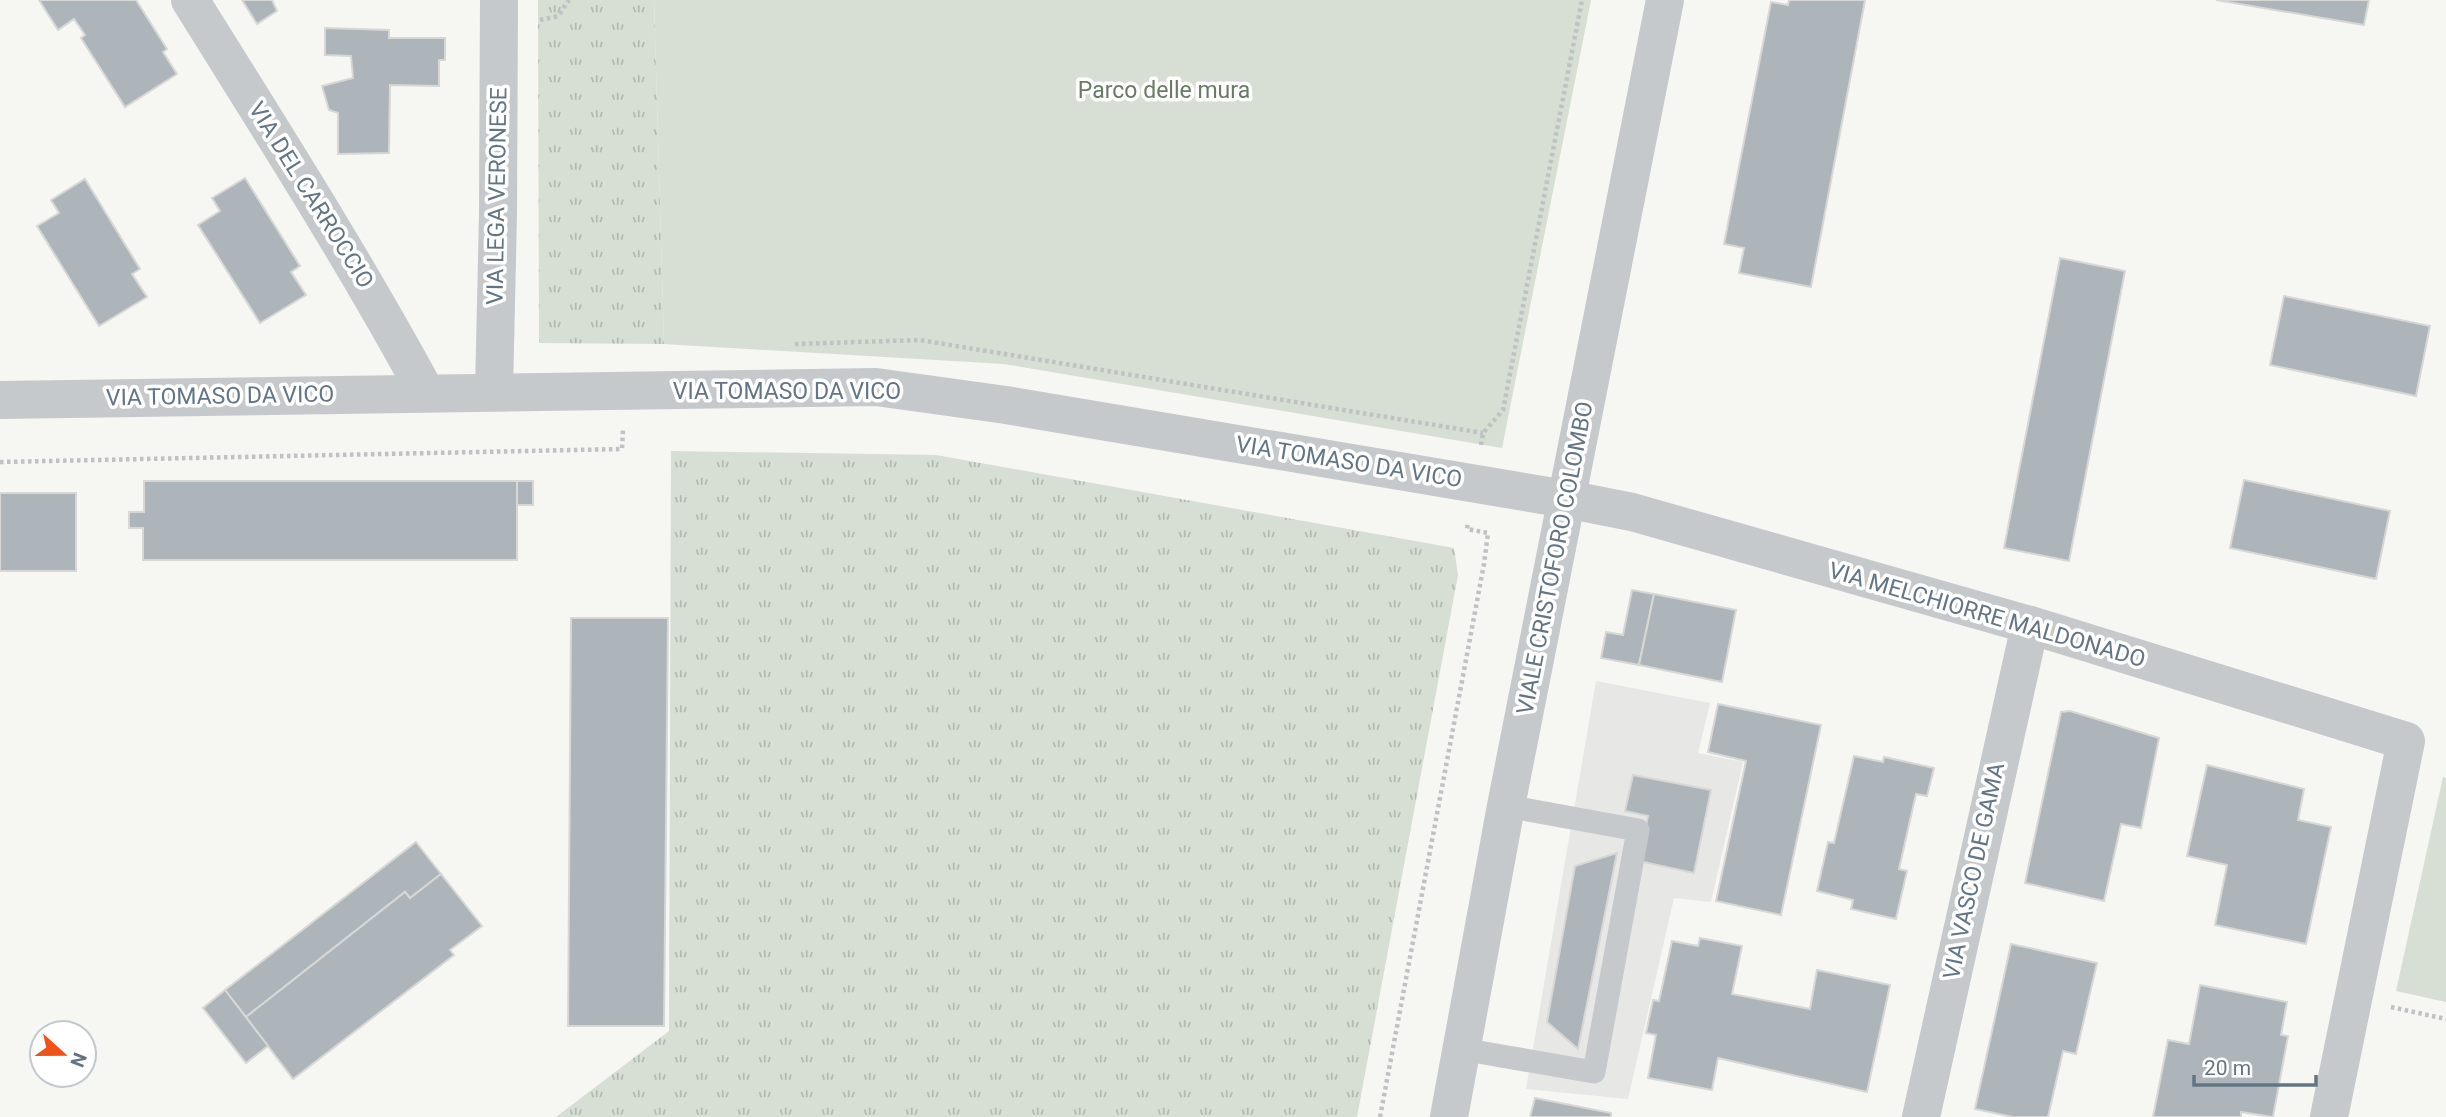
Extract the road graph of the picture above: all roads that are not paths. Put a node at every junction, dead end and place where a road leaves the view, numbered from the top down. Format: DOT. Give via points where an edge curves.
graph roads {
  1 [pos="190,0"];
  2 [pos="499,0"];
  3 [pos="1665,0"];
  4 [pos="494,392"];
  5 [pos="426,393"];
  6 [pos="0,400"];
  7 [pos="1566,499"];
  8 [pos="2029,625"];
  9 [pos="1506,806"];
  10 [pos="1461,1049"];
  11 [pos="1449,1117"];
  12 [pos="1921,1117"];
  13 [pos="2329,1117"];
  1 -- 5 [label="street, VIA DEL CARROCCIO" via="348,254"];
  2 -- 4 [label="street, VIA LEGA VERONESE"];
  3 -- 7 [label="street, VIALE CRISTOFORO COLOMBO"];
  4 -- 5 [label="street, VIA TOMASO DA VICO"];
  4 -- 7 [label="street, VIA TOMASO DA VICO" via="876,387"];
  5 -- 6 [label="street, VIA TOMASO DA VICO"];
  7 -- 8 [label="street, VIA MELCHIORRE MALDONADO" via="1632,512"];
  7 -- 9 [label="street, VIALE CRISTOFORO COLOMBO"];
  8 -- 12 [label="street, VIA VASCO DE GAMA"];
  8 -- 13 [label="street, VIA MELCHIORRE MALDONADO" via="2406,741"];
  9 -- 10 [label="street, VIALE CRISTOFORO COLOMBO"];
  9 -- 10 [label="lane" via="1638,830 1602,1032 1594,1072"];
  10 -- 11 [label="street, VIALE CRISTOFORO COLOMBO"];
}
